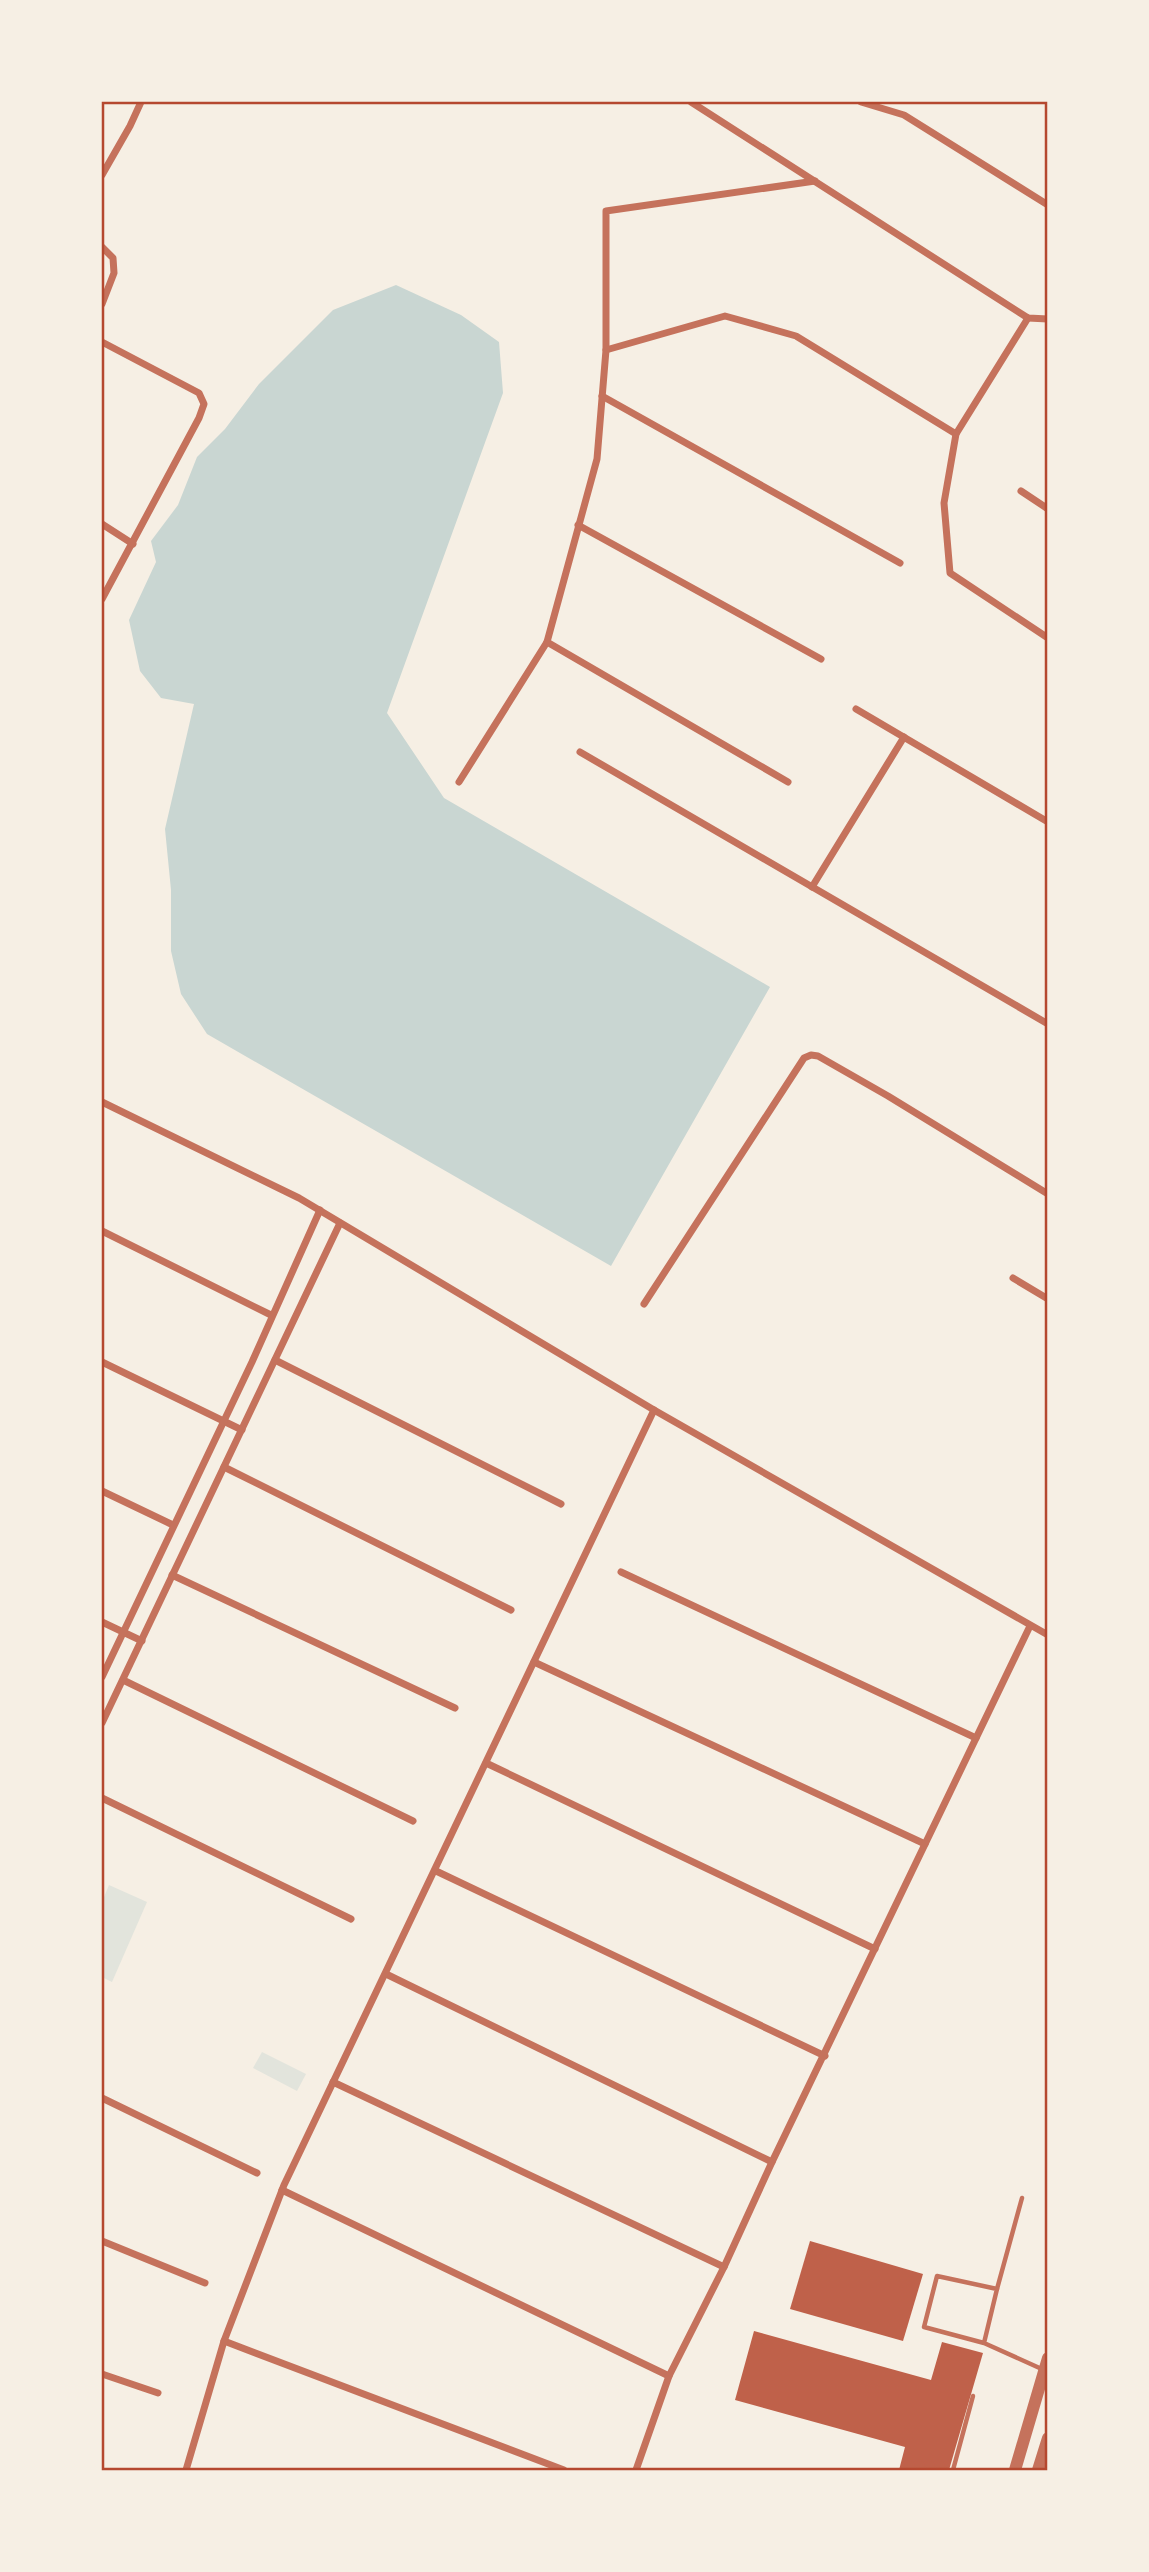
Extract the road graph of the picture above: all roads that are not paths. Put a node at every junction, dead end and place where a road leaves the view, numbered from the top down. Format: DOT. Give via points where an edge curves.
graph roads {
  1 [pos="141,102"];
  2 [pos="691,102"];
  3 [pos="861,102"];
  4 [pos="102,175"];
  5 [pos="815,181"];
  6 [pos="1048,205"];
  7 [pos="102,247"];
  8 [pos="102,304"];
  9 [pos="1028,318"];
  10 [pos="1048,319"];
  11 [pos="102,342"];
  12 [pos="606,350"];
  13 [pos="602,396"];
  14 [pos="956,435"];
  15 [pos="1021,491"];
  16 [pos="1048,509"];
  17 [pos="102,524"];
  18 [pos="578,525"];
  19 [pos="133,544"];
  20 [pos="900,563"];
  21 [pos="102,599"];
  22 [pos="1048,638"];
  23 [pos="547,642"];
  24 [pos="821,659"];
  25 [pos="856,709"];
  26 [pos="904,737"];
  27 [pos="580,752"];
  28 [pos="459,782"];
  29 [pos="788,782"];
  30 [pos="1048,822"];
  31 [pos="812,887"];
  32 [pos="1048,1024"];
  33 [pos="102,1102"];
  34 [pos="1048,1195"];
  35 [pos="320,1210"];
  36 [pos="340,1223"];
  37 [pos="102,1231"];
  38 [pos="1013,1278"];
  39 [pos="1048,1299"];
  40 [pos="644,1304"];
  41 [pos="271,1315"];
  42 [pos="275,1360"];
  43 [pos="102,1362"];
  44 [pos="653,1410"];
  45 [pos="224,1421"];
  46 [pos="242,1430"];
  47 [pos="224,1466"];
  48 [pos="102,1490"];
  49 [pos="561,1504"];
  50 [pos="173,1525"];
  51 [pos="621,1572"];
  52 [pos="172,1575"];
  53 [pos="511,1611"];
  54 [pos="102,1622"];
  55 [pos="1030,1626"];
  56 [pos="123,1633"];
  57 [pos="1048,1635"];
  58 [pos="142,1641"];
  59 [pos="534,1662"];
  60 [pos="102,1676"];
  61 [pos="123,1680"];
  62 [pos="455,1708"];
  63 [pos="102,1723"];
  64 [pos="976,1738"];
  65 [pos="486,1763"];
  66 [pos="102,1798"];
  67 [pos="413,1821"];
  68 [pos="925,1844"];
  69 [pos="436,1871"];
  70 [pos="351,1919"];
  71 [pos="875,1949"];
  72 [pos="386,1975"];
  73 [pos="825,2056"];
  74 [pos="333,2082"];
  75 [pos="102,2098"];
  76 [pos="772,2162"];
  77 [pos="257,2173"];
  78 [pos="282,2190"];
  79 [pos="1022,2198"];
  80 [pos="102,2241"];
  81 [pos="724,2267"];
  82 [pos="205,2283"];
  83 [pos="997,2289"];
  84 [pos="224,2341"];
  85 [pos="984,2343"];
  86 [pos="1046,2364"];
  87 [pos="102,2374"];
  88 [pos="669,2376"];
  89 [pos="158,2393"];
  90 [pos="973,2396"];
  91 [pos="1047,2444"];
  92 [pos="186,2470"];
  93 [pos="564,2470"];
  94 [pos="636,2470"];
  95 [pos="953,2470"];
  96 [pos="1015,2470"];
  97 [pos="1038,2470"];
  1 -- 4 [label="street"];
  2 -- 5 [label="street"];
  3 -- 6 [label="street" via="904,116"];
  5 -- 9 [label="street"];
  5 -- 12 [label="street" via="606,211"];
  7 -- 8 [label="street" via="113,258 114,273"];
  9 -- 10 [label="street"];
  9 -- 14 [label="street"];
  11 -- 19 [label="street" via="199,393 204,404"];
  12 -- 13 [label="street"];
  12 -- 14 [label="street" via="725,316 796,336"];
  13 -- 18 [label="street" via="597,459"];
  13 -- 20 [label="street"];
  14 -- 22 [label="street" via="944,503 950,573"];
  15 -- 16 [label="street"];
  17 -- 19 [label="street"];
  18 -- 23 [label="street"];
  18 -- 24 [label="street"];
  19 -- 21 [label="street"];
  23 -- 28 [label="street"];
  23 -- 29 [label="street"];
  25 -- 26 [label="street"];
  26 -- 30 [label="street"];
  26 -- 31 [label="street"];
  27 -- 31 [label="street"];
  31 -- 32 [label="street"];
  33 -- 35 [label="street"];
  34 -- 40 [label="street" via="888,1096 811,1055 804,1058"];
  35 -- 36 [label="street"];
  35 -- 41 [label="street"];
  36 -- 42 [label="street"];
  36 -- 44 [label="street"];
  37 -- 41 [label="street"];
  38 -- 39 [label="street"];
  41 -- 45 [label="street"];
  42 -- 46 [label="street"];
  42 -- 49 [label="street"];
  43 -- 45 [label="street"];
  44 -- 55 [label="street"];
  44 -- 59 [label="street"];
  45 -- 46 [label="street"];
  45 -- 50 [label="street"];
  46 -- 47 [label="street"];
  47 -- 52 [label="street"];
  47 -- 53 [label="street"];
  48 -- 50 [label="street"];
  50 -- 56 [label="street"];
  51 -- 64 [label="street"];
  52 -- 58 [label="street"];
  52 -- 62 [label="street"];
  54 -- 56 [label="street"];
  55 -- 57 [label="street"];
  55 -- 64 [label="street"];
  56 -- 58 [label="street"];
  56 -- 60 [label="street"];
  58 -- 61 [label="street"];
  59 -- 65 [label="street"];
  59 -- 68 [label="street"];
  61 -- 63 [label="street"];
  61 -- 67 [label="street"];
  64 -- 68 [label="street"];
  65 -- 69 [label="street"];
  65 -- 71 [label="street"];
  66 -- 70 [label="street"];
  68 -- 71 [label="street"];
  69 -- 72 [label="street"];
  69 -- 73 [label="street"];
  71 -- 73 [label="street"];
  72 -- 74 [label="street"];
  72 -- 76 [label="street"];
  73 -- 76 [label="street"];
  74 -- 78 [label="street"];
  74 -- 81 [label="street"];
  75 -- 77 [label="street"];
  76 -- 81 [label="street"];
  78 -- 84 [label="street"];
  78 -- 88 [label="street"];
  79 -- 83 [label="lane"];
  80 -- 82 [label="street"];
  81 -- 88 [label="street"];
  83 -- 85 [label="lane"];
  83 -- 85 [label="lane" via="937,2276 933,2289 924,2327"];
  84 -- 92 [label="street"];
  84 -- 93 [label="street"];
  85 -- 86 [label="lane"];
  86 -- 96 [label="street"];
  87 -- 89 [label="street"];
  88 -- 94 [label="street"];
  90 -- 95 [label="lane"];
  91 -- 97 [label="street"];
}
